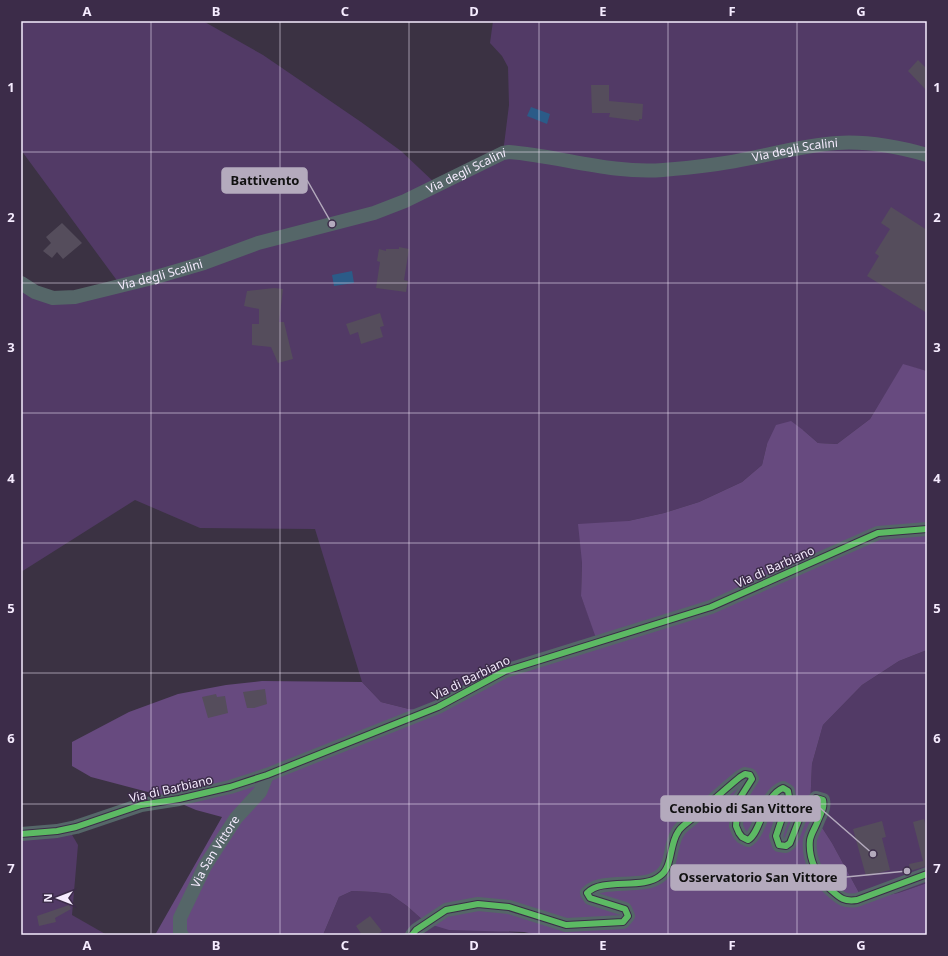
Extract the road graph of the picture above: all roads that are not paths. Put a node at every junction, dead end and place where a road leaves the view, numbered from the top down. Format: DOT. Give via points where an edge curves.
graph roads {
  1 [pos="927,155"];
  2 [pos="21,283"];
  3 [pos="927,529"];
  4 [pos="267,775"];
  5 [pos="21,834"];
  6 [pos="927,874"];
  7 [pos="182,935"];
  8 [pos="412,935"];
  1 -- 2 [label="street, Via degli Scalini" via="864,143 836,143 739,160 648,170 615,169 509,152 374,213 258,243 156,277 75,297 53,298 35,292"];
  3 -- 4 [label="street, Via di Barbiano" via="878,533 711,607 505,671 438,707"];
  4 -- 5 [label="street, Via di Barbiano" via="230,787 141,805 76,827"];
  4 -- 7 [label="street, Via San Vittore" via="260,792 236,818 206,866 180,918"];
  6 -- 8 [label="street" via="857,900 848,902 839,898 824,884 813,866 810,852 810,838 824,806 824,800 816,798 802,812 790,843 786,846 779,845 776,836 789,797 788,791 783,788 777,790 748,840 742,837 736,826 738,801 752,779 750,775 745,774 678,832 666,870 660,877 651,881 600,886 587,893 590,898 625,909 628,916 624,922 566,925 509,907 478,904 446,910"];
}
